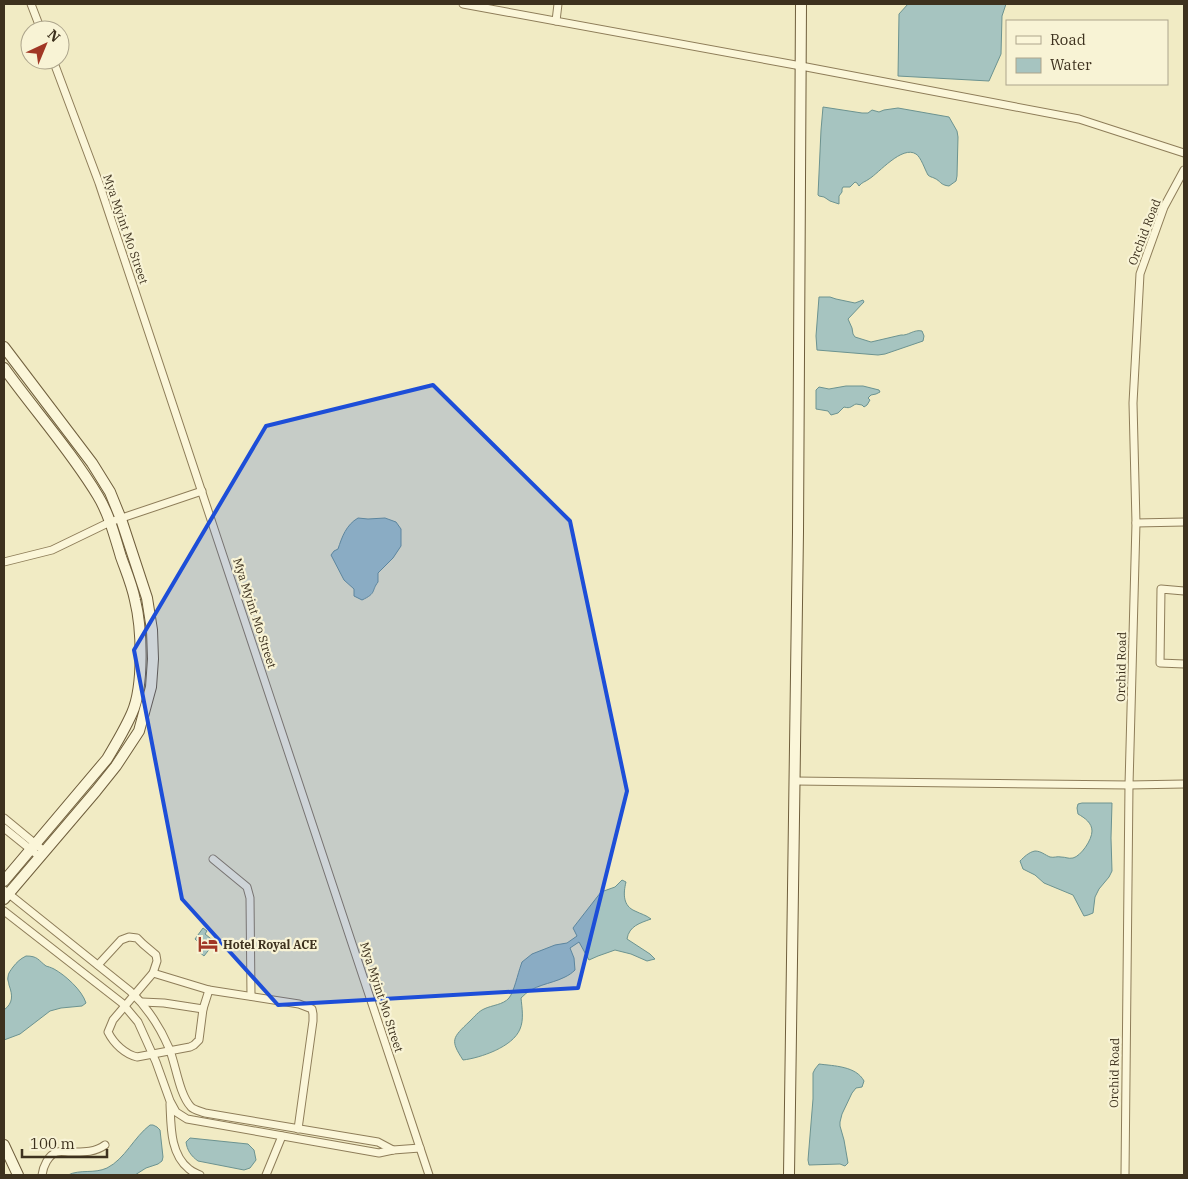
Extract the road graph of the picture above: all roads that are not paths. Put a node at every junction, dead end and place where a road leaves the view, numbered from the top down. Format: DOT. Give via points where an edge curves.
graph roads {
  1 [pos="31,4"];
  2 [pos="463,4"];
  3 [pos="558,4"];
  4 [pos="801,4"];
  5 [pos="37,20"];
  6 [pos="556,21"];
  7 [pos="801,66"];
  8 [pos="57,70"];
  9 [pos="1184,153"];
  10 [pos="1184,170"];
  11 [pos="4,346"];
  12 [pos="4,368"];
  13 [pos="202,491"];
  14 [pos="121,519"];
  15 [pos="110,522"];
  16 [pos="1184,522"];
  17 [pos="1136,523"];
  18 [pos="4,562"];
  19 [pos="1184,591"];
  20 [pos="1184,664"];
  21 [pos="795,780"];
  22 [pos="1184,784"];
  23 [pos="1129,785"];
  24 [pos="4,818"];
  25 [pos="4,828"];
  26 [pos="33,847"];
  27 [pos="42,854"];
  28 [pos="213,859"];
  29 [pos="4,881"];
  30 [pos="5,894"];
  31 [pos="4,911"];
  32 [pos="98,965"];
  33 [pos="153,973"];
  34 [pos="209,990"];
  35 [pos="134,995"];
  36 [pos="251,996"];
  37 [pos="142,1002"];
  38 [pos="124,1006"];
  39 [pos="203,1009"];
  40 [pos="170,1052"];
  41 [pos="153,1055"];
  42 [pos="170,1101"];
  43 [pos="298,1129"];
  44 [pos="282,1136"];
  45 [pos="4,1145"];
  46 [pos="105,1145"];
  47 [pos="420,1148"];
  48 [pos="393,1150"];
  49 [pos="18,1175"];
  50 [pos="42,1175"];
  51 [pos="200,1175"];
  52 [pos="266,1175"];
  53 [pos="430,1175"];
  54 [pos="789,1175"];
  55 [pos="1125,1175"];
  1 -- 5 [label="street"];
  2 -- 6 [label="street"];
  3 -- 6 [label="street"];
  4 -- 7 [label="main road"];
  6 -- 7 [label="street"];
  7 -- 9 [label="street" via="1079,119"];
  7 -- 21 [label="main road"];
  8 -- 13 [label="street, Mya Myint Mo Street" via="99,183"];
  10 -- 17 [label="street, Orchid Road" via="1164,208 1140,274 1133,403"];
  11 -- 14 [label="main road" via="92,463 110,492"];
  12 -- 15 [label="main road" via="83,471"];
  13 -- 14 [label="street"];
  13 -- 47 [label="street, Mya Myint Mo Street"];
  14 -- 15 [label="street"];
  14 -- 27 [label="main road" via="147,598 152,630 151,687 139,731 116,766"];
  15 -- 18 [label="street" via="52,550"];
  15 -- 26 [label="main road" via="136,600 141,660 133,711 107,759"];
  16 -- 17 [label="street"];
  17 -- 23 [label="street, Orchid Road"];
  19 -- 20 [label="street" via="1161,589 1160,663"];
  21 -- 23 [label="street"];
  21 -- 54 [label="main road"];
  22 -- 23 [label="street"];
  23 -- 55 [label="street, Orchid Road"];
  24 -- 26 [label="street"];
  25 -- 26 [label="street"];
  26 -- 27 [label="street"];
  26 -- 29 [label="main road"];
  27 -- 30 [label="main road"];
  28 -- 36 [label="street" via="249,892"];
  30 -- 32 [label="street"];
  31 -- 38 [label="street"];
  32 -- 33 [label="street" via="121,940 137,938 156,955"];
  32 -- 35 [label="street"];
  33 -- 34 [label="street"];
  33 -- 35 [label="street"];
  34 -- 36 [label="street"];
  34 -- 39 [label="street"];
  35 -- 37 [label="street"];
  35 -- 38 [label="street"];
  36 -- 43 [label="street" via="299,1004 312,1009 314,1014"];
  37 -- 39 [label="street"];
  37 -- 40 [label="street"];
  38 -- 41 [label="street" via="138,1022"];
  38 -- 41 [label="street" via="110,1027 110,1037 130,1055"];
  39 -- 40 [label="street" via="199,1040 194,1046"];
  40 -- 41 [label="street"];
  40 -- 43 [label="street" via="182,1090 192,1108 204,1113"];
  41 -- 42 [label="street"];
  42 -- 44 [label="street" via="176,1112 187,1119"];
  42 -- 51 [label="street" via="176,1153 189,1169"];
  43 -- 48 [label="street" via="378,1142"];
  44 -- 48 [label="street" via="379,1153"];
  44 -- 52 [label="street"];
  45 -- 49 [label="main road"];
  46 -- 50 [label="street" via="89,1152 56,1152"];
  47 -- 48 [label="street"];
  47 -- 53 [label="street, Mya Myint Mo Street"];
}
